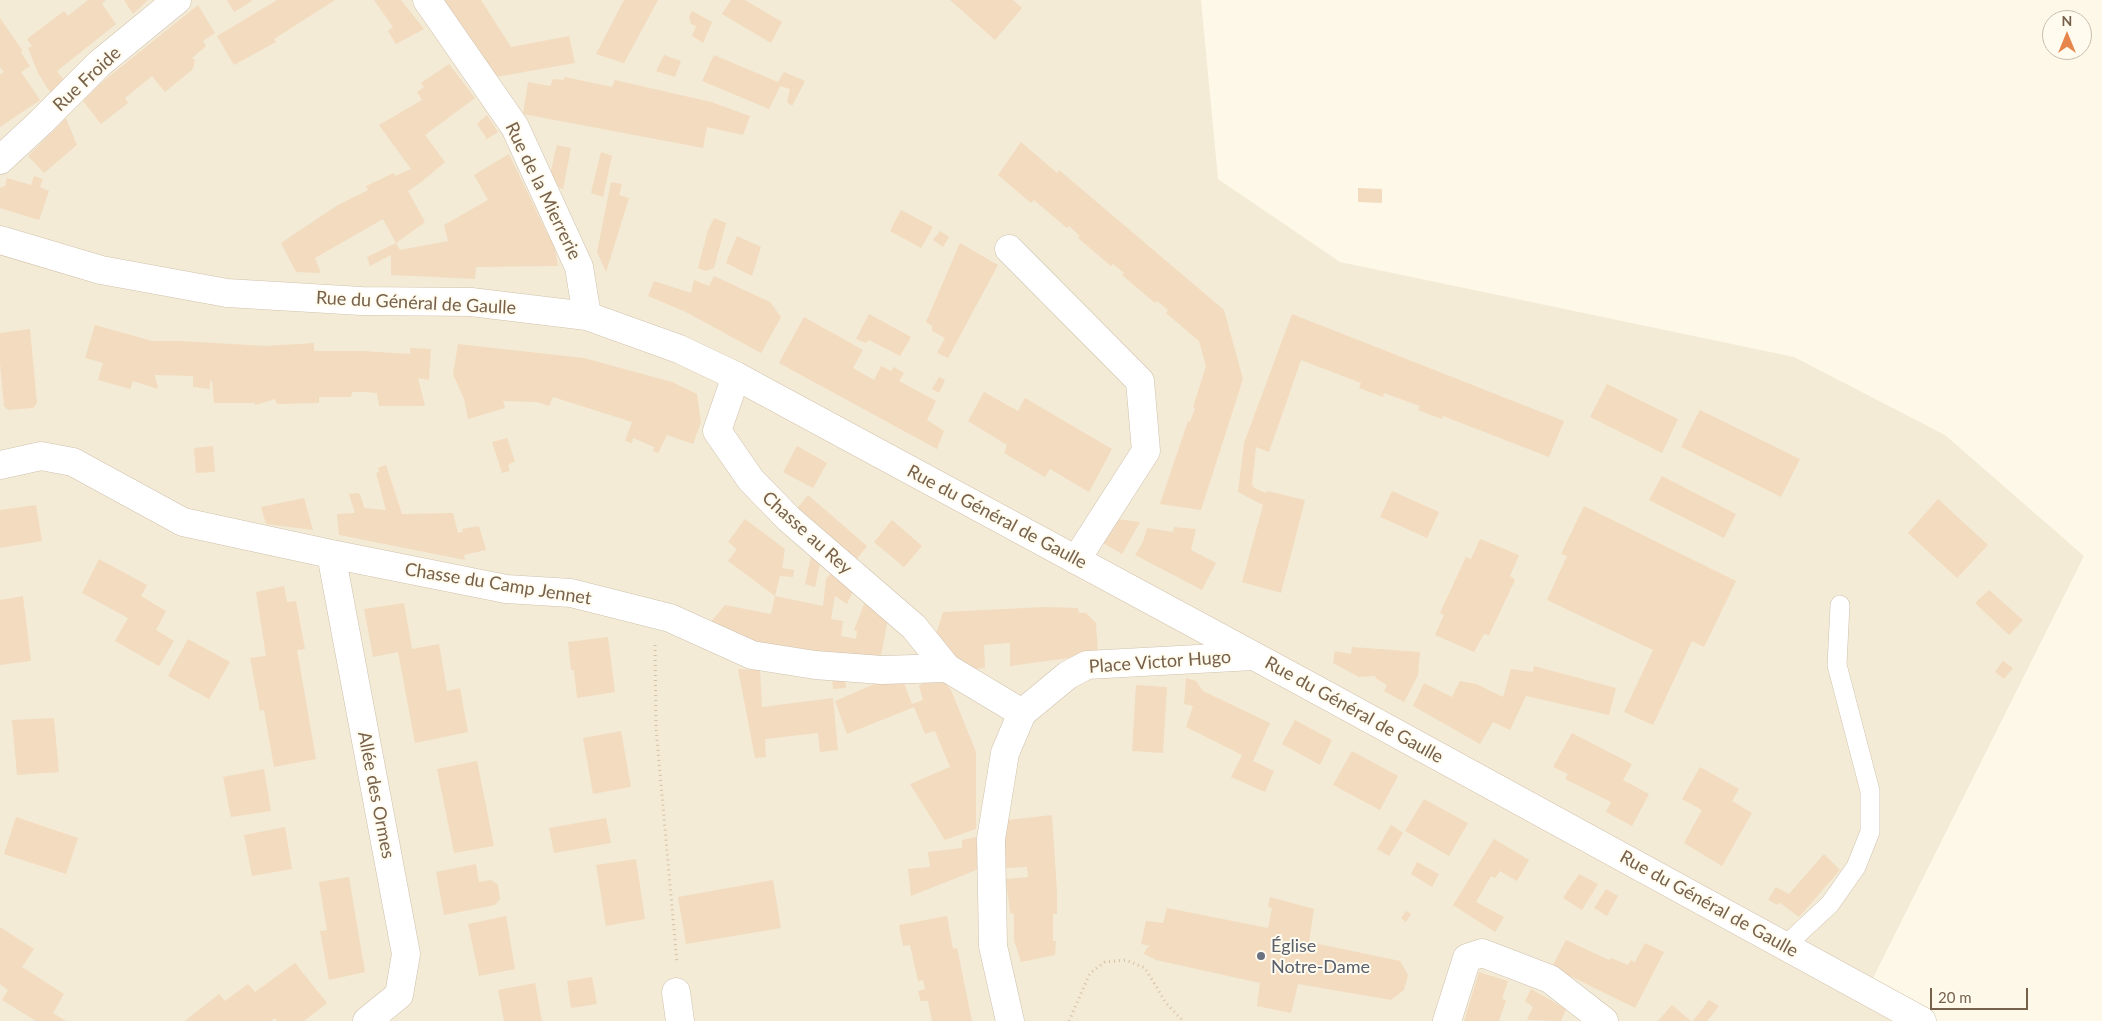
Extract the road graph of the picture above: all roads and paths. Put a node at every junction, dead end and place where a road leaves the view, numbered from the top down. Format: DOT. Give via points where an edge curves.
graph roads {
  1 [pos="176,0"];
  2 [pos="427,0"];
  3 [pos="0,160"];
  4 [pos="0,240"];
  5 [pos="1009,249"];
  6 [pos="587,316"];
  7 [pos="736,376"];
  8 [pos="0,466"];
  9 [pos="331,554"];
  10 [pos="1076,560"];
  11 [pos="1840,605"];
  12 [pos="654,614"];
  13 [pos="1253,656"];
  14 [pos="947,668"];
  15 [pos="1022,713"];
  16 [pos="1785,946"];
  17 [pos="676,992"];
  18 [pos="367,1021"];
  19 [pos="680,1021"];
  20 [pos="1010,1021"];
  21 [pos="1069,1021"];
  22 [pos="1183,1021"];
  23 [pos="1447,1021"];
  24 [pos="1604,1021"];
  25 [pos="1922,1021"];
  1 -- 3 [label="street, Rue Froide" via="100,64"];
  2 -- 6 [label="street, Rue de la Mierrerie" via="515,127 579,267"];
  4 -- 6 [label="street, Rue du Général de Gaulle" via="101,270 228,293 361,301 471,302"];
  5 -- 10 [label="street" via="1140,381 1146,451"];
  6 -- 7 [label="street, Rue du Général de Gaulle" via="679,349"];
  7 -- 10 [label="street, Rue du Général de Gaulle"];
  7 -- 14 [label="street, Chasse au Rey" via="717,431 751,480 789,519 914,626"];
  8 -- 9 [label="street, Chasse du Camp Jennet" via="41,456 73,462 183,522"];
  9 -- 12 [label="street, Chasse du Camp Jennet" via="506,589 571,593"];
  9 -- 18 [label="street, Allée des Ormes" via="406,954 399,995"];
  10 -- 13 [label="street, Rue du Général de Gaulle"];
  11 -- 16 [label="lane" via="1837,665 1870,790 1870,832 1856,867 1830,904"];
  12 -- 14 [label="street, Chasse du Camp Jennet" via="752,655 814,665 882,670"];
  12 -- 17 [label="path" via="656,728 677,957"];
  13 -- 15 [label="street, Place Victor Hugo" via="1087,665 1068,675"];
  13 -- 16 [label="street, Rue du Général de Gaulle"];
  14 -- 15 [label="street"];
  15 -- 20 [label="street, Place Victor Hugo" via="1005,753 991,838 993,946"];
  16 -- 25 [label="street, Rue du Général de Gaulle"];
  17 -- 19 [label="street"];
  21 -- 22 [label="path" via="1090,973 1105,962 1126,960 1145,968 1166,1002"];
  23 -- 24 [label="street" via="1467,958 1482,953 1550,979"];
}
